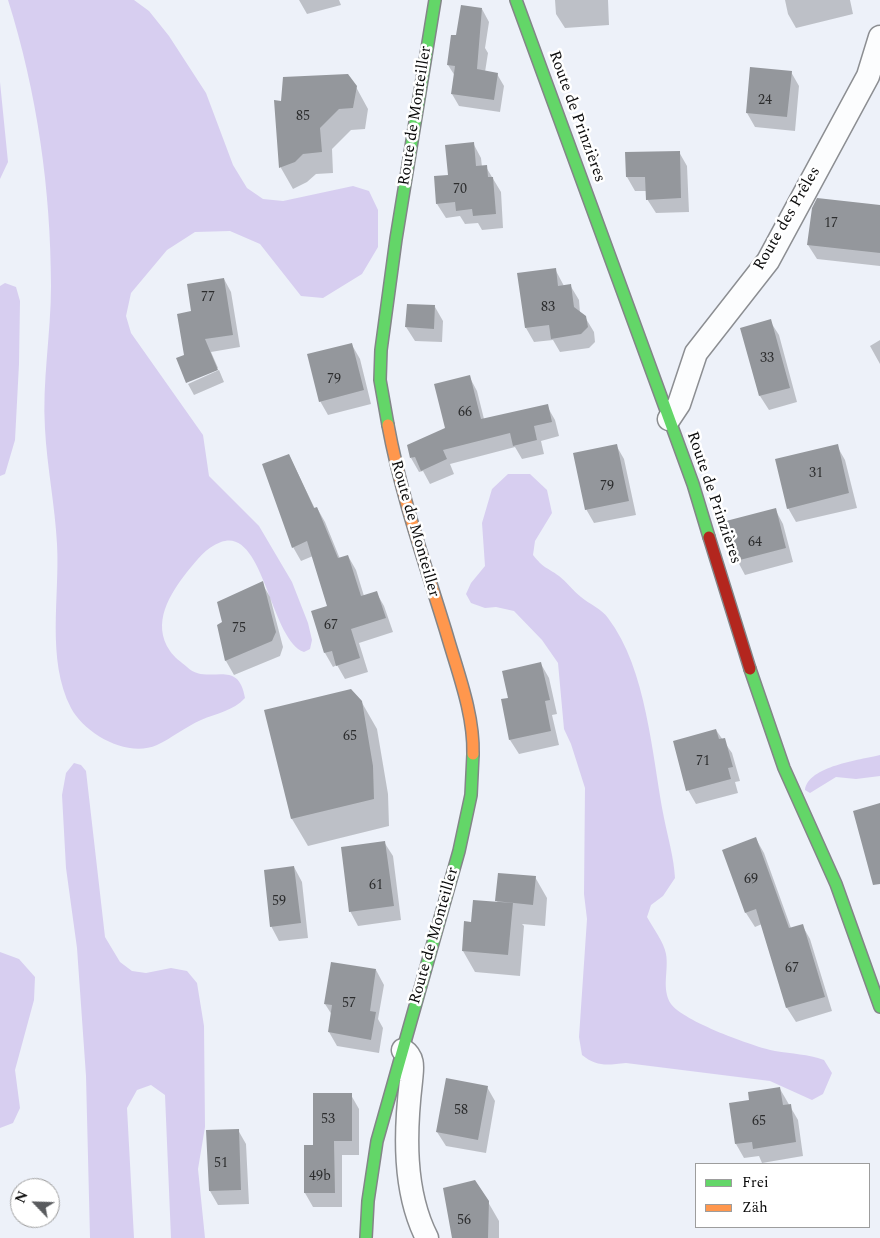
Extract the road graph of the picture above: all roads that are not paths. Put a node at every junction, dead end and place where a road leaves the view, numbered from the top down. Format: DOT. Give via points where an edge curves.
graph roads {
  1 [pos="435,0"];
  2 [pos="516,0"];
  3 [pos="880,37"];
  4 [pos="669,419"];
  5 [pos="880,1006"];
  6 [pos="404,1050"];
  7 [pos="366,1238"];
  8 [pos="427,1238"];
  1 -- 6 [label="street, Route de Monteiller" via="396,239 380,380 395,465 464,691 473,743 471,795 464,830"];
  2 -- 4 [label="street, Route de Prinzières"];
  3 -- 4 [label="street, Route des Prêles" via="868,76 768,261 696,353 679,404"];
  4 -- 5 [label="street, Route de Prinzières" via="704,514 784,768 836,884"];
  6 -- 7 [label="street, Route de Monteiller" via="373,1161"];
  6 -- 8 [label="street" via="409,1054 413,1067 408,1164 415,1204"];
}
